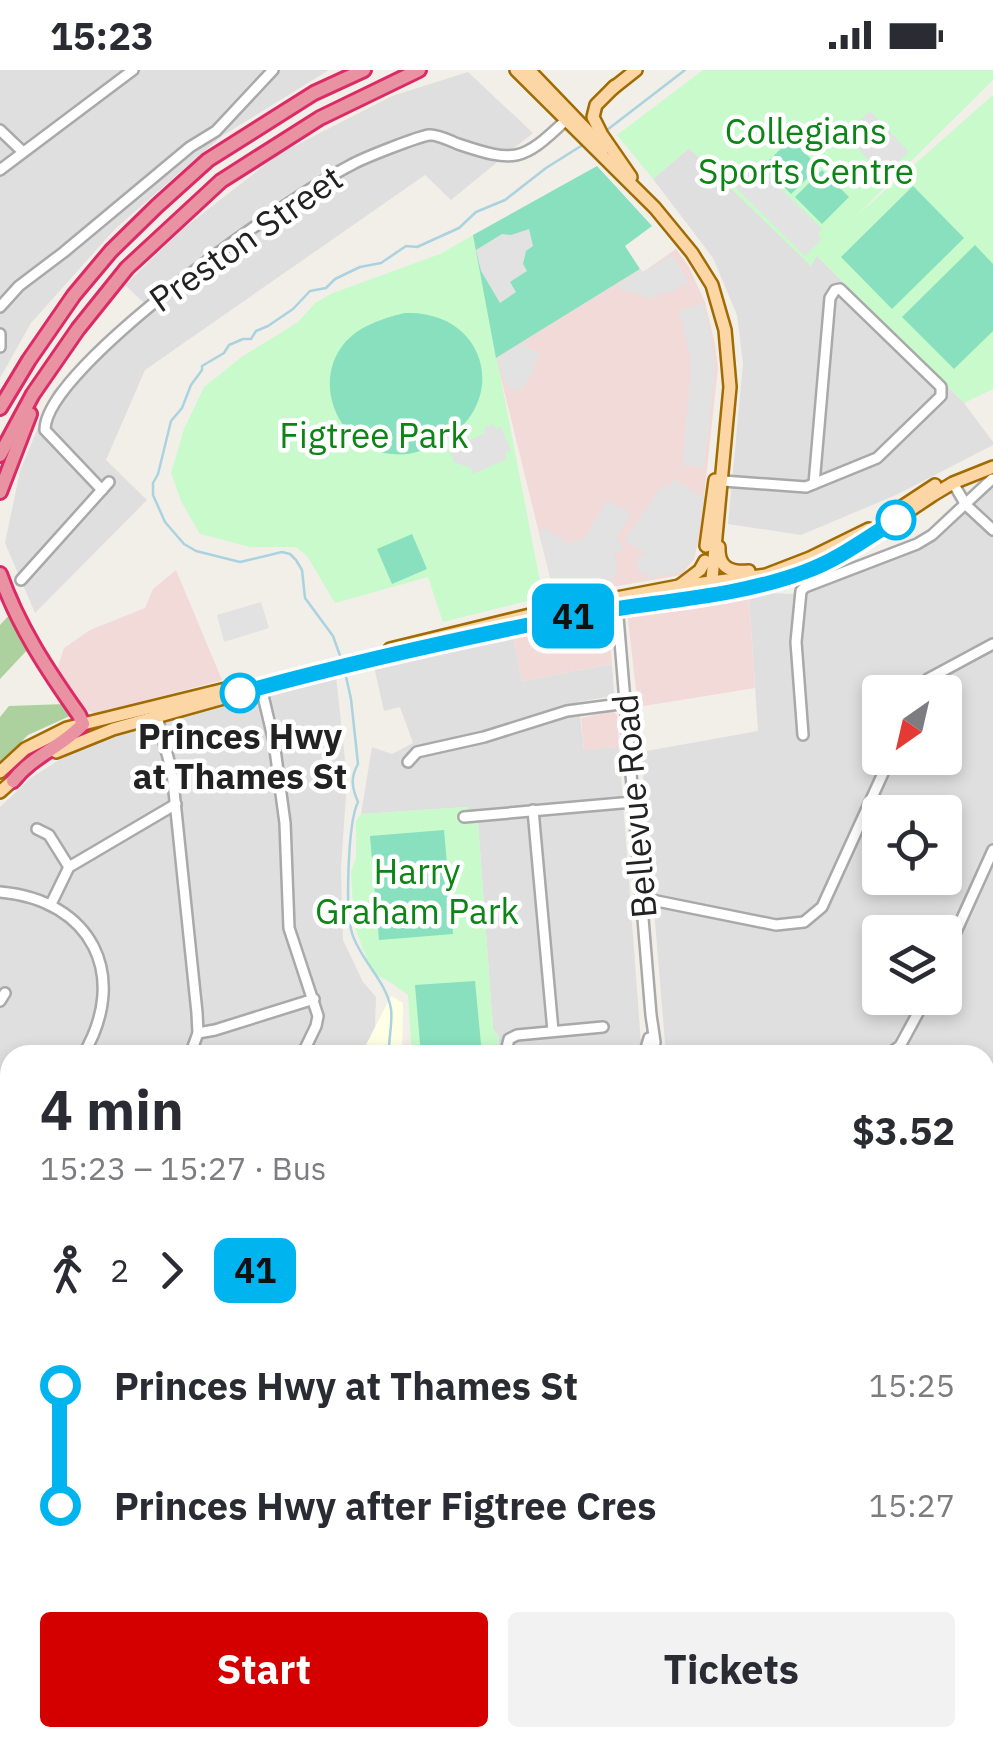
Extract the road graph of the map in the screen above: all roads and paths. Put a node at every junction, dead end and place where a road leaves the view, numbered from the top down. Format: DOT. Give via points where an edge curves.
graph roads {
  1 [pos="133,70"];
  2 [pos="273,70"];
  3 [pos="364,70"];
  4 [pos="419,70"];
  5 [pos="516,70"];
  6 [pos="530,70"];
  7 [pos="636,70"];
  8 [pos="615,86"];
  9 [pos="569,118"];
  10 [pos="0,130"];
  11 [pos="23,152"];
  12 [pos="0,170"];
  13 [pos="645,198"];
  14 [pos="0,307"];
  15 [pos="0,334"];
  16 [pos="0,346"];
  17 [pos="728,360"];
  18 [pos="46,375"];
  19 [pos="0,408"];
  20 [pos="0,455"];
  21 [pos="993,459"];
  22 [pos="993,467"];
  23 [pos="992,478"];
  24 [pos="723,481"];
  25 [pos="953,483"];
  26 [pos="814,484"];
  27 [pos="0,492"];
  28 [pos="966,505"];
  29 [pos="718,528"];
  30 [pos="993,530"];
  31 [pos="810,558"];
  32 [pos="705,561"];
  33 [pos="0,574"];
  34 [pos="21,580"];
  35 [pos="679,586"];
  36 [pos="708,589"];
  37 [pos="617,602"];
  38 [pos="993,644"];
  39 [pos="335,666"];
  40 [pos="935,675"];
  41 [pos="261,688"];
  42 [pos="626,702"];
  43 [pos="155,712"];
  44 [pos="82,724"];
  45 [pos="803,735"];
  46 [pos="408,762"];
  47 [pos="0,772"];
  48 [pos="882,775"];
  49 [pos="13,781"];
  50 [pos="0,792"];
  51 [pos="633,802"];
  52 [pos="176,804"];
  53 [pos="532,810"];
  54 [pos="464,817"];
  55 [pos="38,828"];
  56 [pos="993,850"];
  57 [pos="69,867"];
  58 [pos="0,892"];
  59 [pos="642,898"];
  60 [pos="51,904"];
  61 [pos="962,918"];
  62 [pos="314,999"];
  63 [pos="651,1015"];
  64 [pos="917,1015"];
  65 [pos="603,1027"];
  66 [pos="553,1032"];
  67 [pos="198,1033"];
  68 [pos="88,1045"];
  69 [pos="194,1045"];
  70 [pos="307,1045"];
  71 [pos="508,1045"];
  72 [pos="648,1045"];
  73 [pos="653,1045"];
  74 [pos="901,1045"];
  1 -- 11 [label="street"];
  2 -- 14 [label="street" via="216,130"];
  3 -- 19 [label="highway" via="222,150 156,206 74,295"];
  4 -- 18 [label="highway" via="320,118 220,181 127,268"];
  5 -- 9 [label="main road"];
  6 -- 9 [label="main road"];
  7 -- 8 [label="main road"];
  8 -- 9 [label="main road"];
  8 -- 13 [label="main road" via="593,117"];
  9 -- 13 [label="main road"];
  9 -- 34 [label="street, Preston Street" via="524,154 488,154 432,134 352,164 139,314 51,407 45,430 106,486"];
  10 -- 11 [label="street"];
  11 -- 12 [label="street"];
  13 -- 17 [label="main road" via="712,284"];
  15 -- 16 [label="street"];
  17 -- 24 [label="main road"];
  17 -- 32 [label="main road"];
  18 -- 20 [label="highway"];
  18 -- 27 [label="highway"];
  21 -- 31 [label="main road"];
  22 -- 25 [label="main road"];
  23 -- 28 [label="street"];
  24 -- 26 [label="street"];
  24 -- 29 [label="main road"];
  25 -- 28 [label="street"];
  25 -- 36 [label="main road" via="826,563 767,584"];
  26 -- 26 [label="street" via="877,458 941,396 937,383 836,290 830,298"];
  28 -- 30 [label="street"];
  28 -- 45 [label="street" via="917,544 800,593 796,642"];
  29 -- 31 [label="main road" via="719,558 731,570"];
  29 -- 36 [label="main road"];
  31 -- 36 [label="main road"];
  32 -- 35 [label="main road"];
  32 -- 36 [label="main road"];
  33 -- 44 [label="highway" via="36,651"];
  35 -- 36 [label="main road"];
  35 -- 37 [label="main road"];
  36 -- 37 [label="main road"];
  37 -- 39 [label="main road" via="516,617"];
  37 -- 42 [label="street, Bellevue Road"];
  38 -- 40 [label="street"];
  39 -- 41 [label="main road"];
  39 -- 43 [label="main road" via="208,692"];
  41 -- 43 [label="main road"];
  41 -- 62 [label="street" via="286,823 289,928"];
  42 -- 46 [label="street" via="417,752"];
  42 -- 51 [label="street, Bellevue Road"];
  43 -- 44 [label="main road"];
  43 -- 49 [label="main road" via="70,744"];
  43 -- 52 [label="street"];
  44 -- 47 [label="main road" via="40,740"];
  44 -- 49 [label="highway"];
  48 -- 59 [label="street" via="822,907 804,922 776,925"];
  49 -- 50 [label="main road"];
  51 -- 53 [label="street"];
  51 -- 59 [label="street, Bellevue Road"];
  52 -- 57 [label="street"];
  52 -- 67 [label="street"];
  53 -- 54 [label="street"];
  53 -- 66 [label="street"];
  55 -- 57 [label="street"];
  56 -- 61 [label="street"];
  57 -- 60 [label="street"];
  58 -- 60 [label="street"];
  59 -- 63 [label="street, Bellevue Road"];
  60 -- 68 [label="street" via="82,931 102,969 104,1001"];
  62 -- 67 [label="street"];
  62 -- 70 [label="street" via="318,1016"];
  63 -- 72 [label="street, Bellevue Road"];
  63 -- 73 [label="street, Bellevue Road"];
  64 -- 74 [label="street"];
  65 -- 66 [label="street"];
  66 -- 71 [label="street" via="517,1034"];
  67 -- 69 [label="street"];
}
